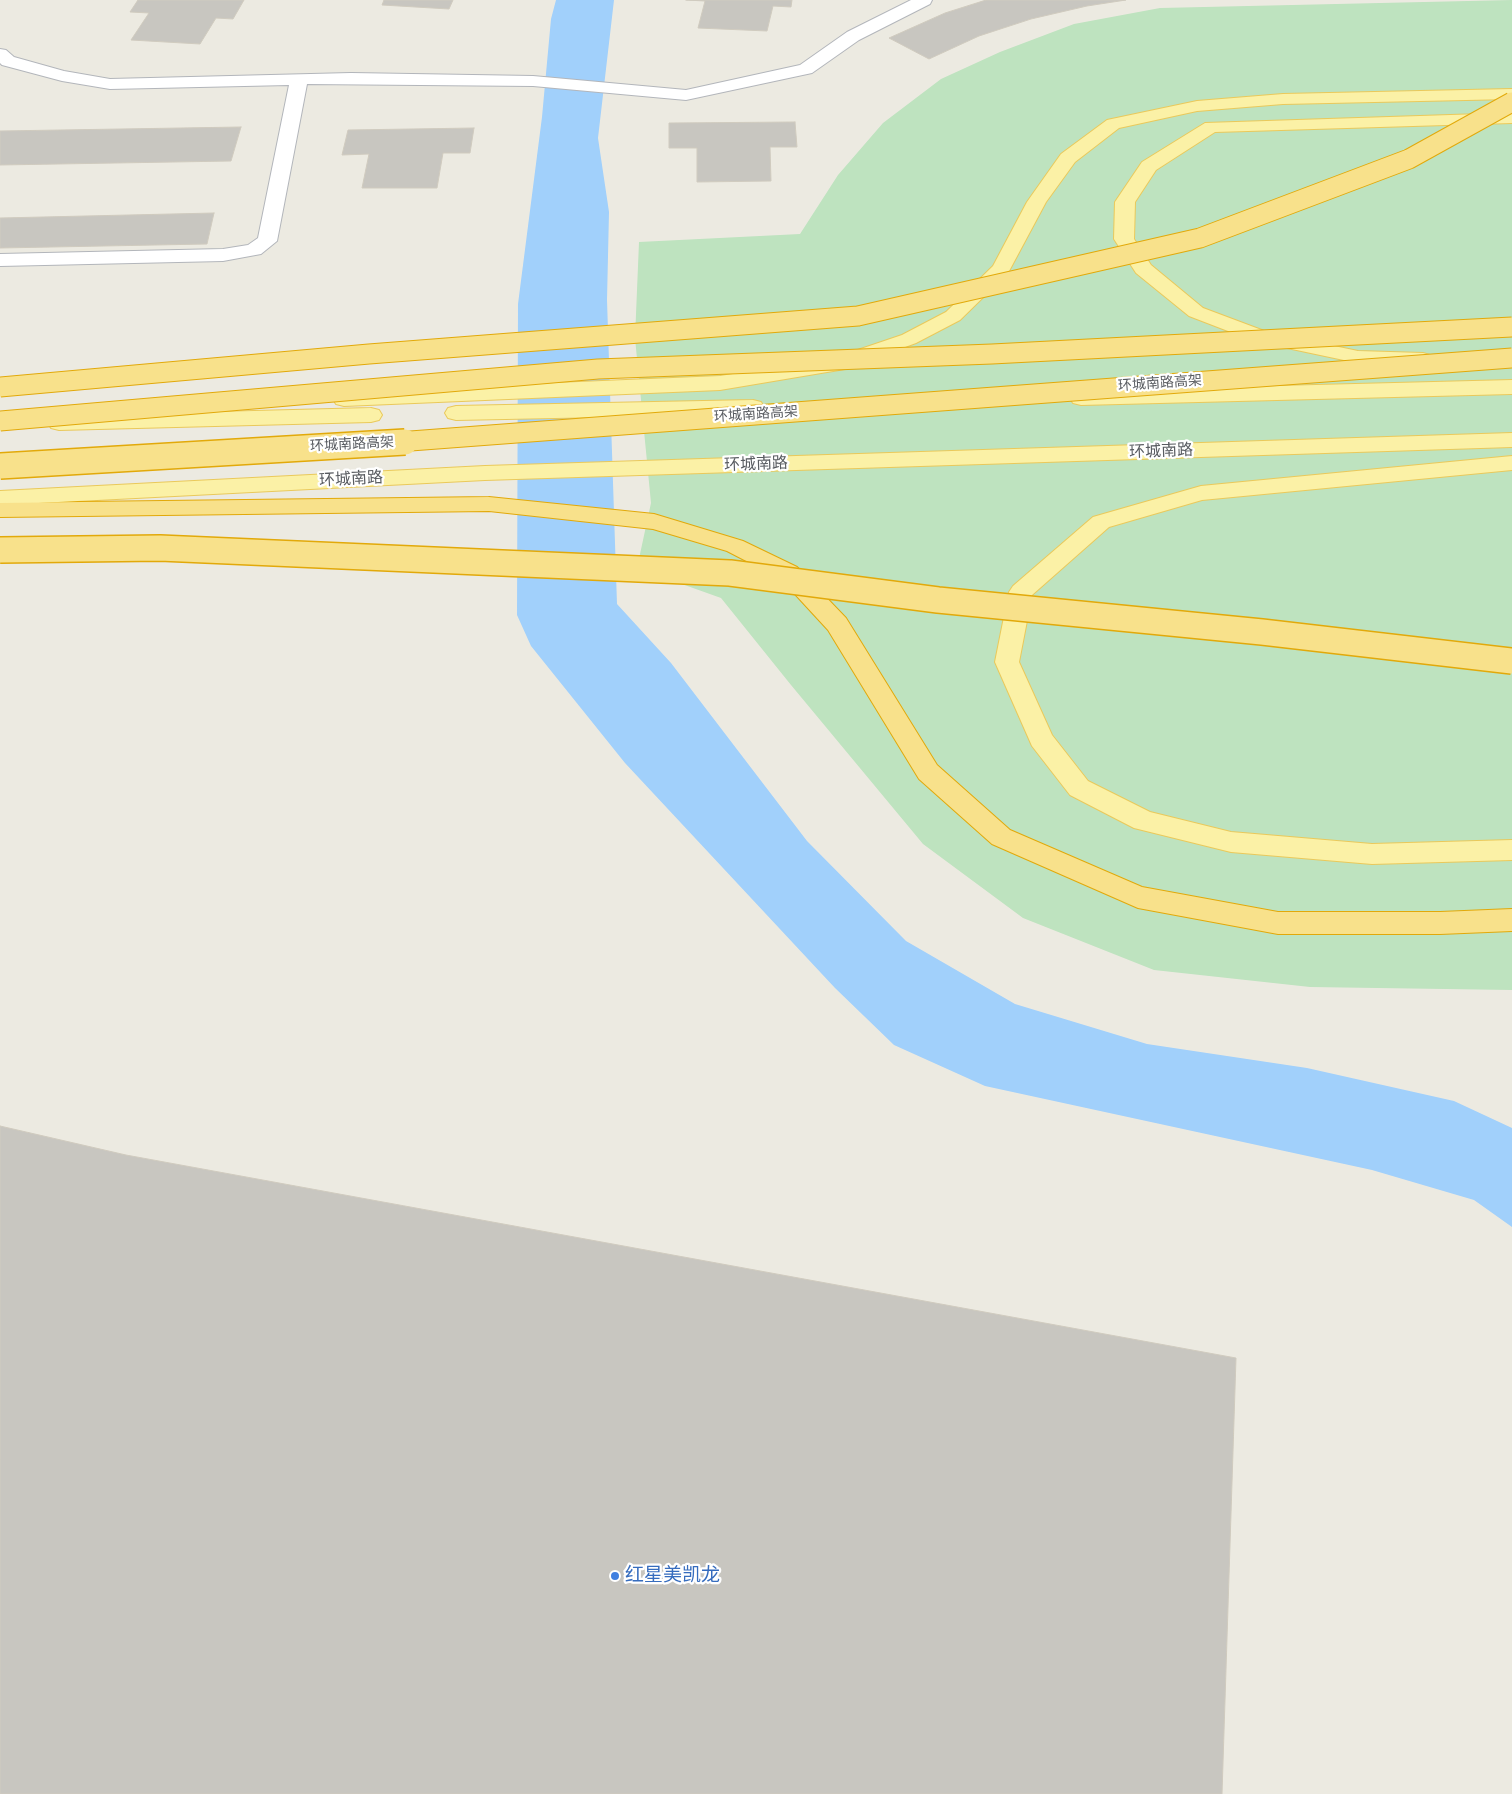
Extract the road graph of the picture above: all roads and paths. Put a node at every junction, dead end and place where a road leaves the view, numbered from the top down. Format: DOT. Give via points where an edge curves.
graph roads {
  1 [pos="924,0"];
  2 [pos="0,54"];
  3 [pos="298,80"];
  4 [pos="1512,94"];
  5 [pos="1512,102"];
  6 [pos="1512,118"];
  7 [pos="0,260"];
  8 [pos="1512,327"];
  9 [pos="1512,360"];
  10 [pos="1512,383"];
  11 [pos="0,387"];
  12 [pos="1512,387"];
  13 [pos="1367,391"];
  14 [pos="484,403"];
  15 [pos="0,414"];
  16 [pos="0,423"];
  17 [pos="1512,440"];
  18 [pos="1512,463"];
  19 [pos="0,466"];
  20 [pos="0,498"];
  21 [pos="0,510"];
  22 [pos="0,550"];
  23 [pos="1512,661"];
  24 [pos="1512,850"];
  25 [pos="1512,920"];
  1 -- 3 [label="lane" via="852,36 806,69 686,95 533,81"];
  2 -- 3 [label="lane" via="17,64 110,84"];
  3 -- 7 [label="lane" via="267,241 254,250 223,256"];
  4 -- 14 [label="main road, bridge" via="1283,99 1197,106 1113,124 1068,158 1037,202 1001,269 953,316 909,339 838,364 720,383"];
  5 -- 11 [label="highway, bridge" via="1408,160 1200,238 858,316"];
  6 -- 9 [label="main road, bridge" via="1211,127 1149,166 1125,202 1124,239 1143,269 1196,312 1261,337 1358,357"];
  8 -- 16 [label="highway, bridge" via="992,354 598,368"];
  9 -- 19 [label="highway, 环城南路高架, bridge" via="424,441"];
  10 -- 13 [label="main road"];
  12 -- 13 [label="main road"];
  13 -- 14 [label="main road, bridge" via="656,410"];
  14 -- 15 [label="main road"];
  14 -- 16 [label="main road"];
  17 -- 20 [label="main road, 环城南路" via="485,473"];
  18 -- 24 [label="main road" via="1201,493 1101,522 1021,592 1007,662 1041,740 1079,788 1143,821 1231,842 1372,854"];
  21 -- 25 [label="highway" via="489,504 654,522 735,546 789,573 837,624 928,772 1001,837 1138,897 1278,923"];
  22 -- 23 [label="highway, bridge" via="160,548 730,573 938,600"];
}
